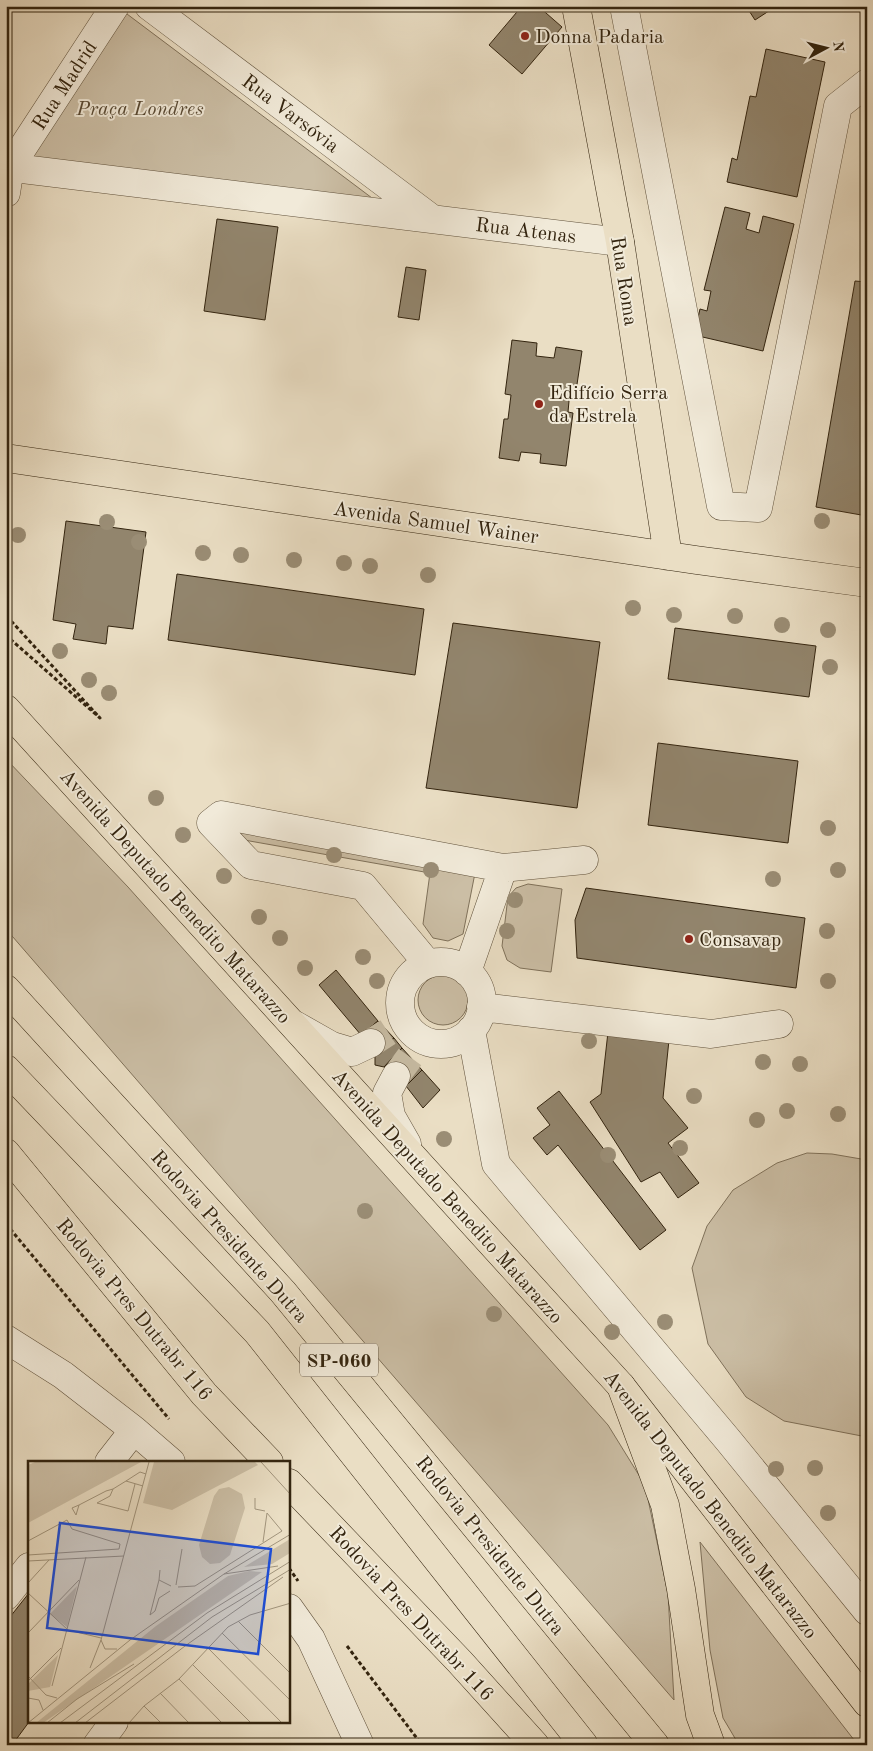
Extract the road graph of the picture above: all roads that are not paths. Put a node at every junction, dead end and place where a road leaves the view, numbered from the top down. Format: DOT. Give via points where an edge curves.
graph roads {
  1 [pos="115,6"];
  2 [pos="149,6"];
  3 [pos="576,6"];
  4 [pos="624,6"];
  5 [pos="867,83"];
  6 [pos="7,176"];
  7 [pos="433,219"];
  8 [pos="620,242"];
  9 [pos="6,458"];
  10 [pos="668,556"];
  11 [pos="867,583"];
  12 [pos="6,709"];
  13 [pos="584,860"];
  14 [pos="503,868"];
  15 [pos="428,964"];
  16 [pos="467,972"];
  17 [pos="6,989"];
  18 [pos="476,1018"];
  19 [pos="291,1023"];
  20 [pos="779,1024"];
  21 [pos="388,1032"];
  22 [pos="410,1058"];
  23 [pos="6,1070"];
  24 [pos="6,1153"];
  25 [pos="416,1161"];
  26 [pos="6,1339"];
  27 [pos="621,1386"];
  28 [pos="134,1430"];
  29 [pos="110,1461"];
  30 [pos="170,1461"];
  31 [pos="268,1461"];
  32 [pos="290,1484"];
  33 [pos="28,1567"];
  34 [pos="6,1596"];
  35 [pos="290,1609"];
  36 [pos="867,1611"];
  37 [pos="460,1662"];
  38 [pos="867,1703"];
  39 [pos="113,1724"];
  40 [pos="97,1745"];
  41 [pos="360,1745"];
  42 [pos="520,1745"];
  43 [pos="535,1745"];
  44 [pos="584,1745"];
  45 [pos="655,1745"];
  46 [pos="711,1745"];
  1 -- 6 [label="street, Rua Madrid"];
  2 -- 7 [label="street, Rua Varsóvia"];
  3 -- 8 [label="main road, Rua Roma"];
  4 -- 5 [label="street" via="721,506 758,508 838,106"];
  6 -- 7 [label="street"];
  7 -- 8 [label="street, Rua Atenas"];
  8 -- 10 [label="main road, Rua Roma"];
  9 -- 10 [label="main road, Avenida Samuel Wainer"];
  10 -- 11 [label="main road, Avenida Samuel Wainer"];
  12 -- 19 [label="main road, Avenida Deputado Benedito Matarazzo"];
  13 -- 14 [label="street"];
  14 -- 15 [label="street" via="221,815 212,823 251,865 363,886"];
  14 -- 16 [label="street"];
  15 -- 16 [label="street" via="442,962"];
  15 -- 21 [label="street" via="416,970 406,981 400,1008"];
  16 -- 18 [label="street" via="481,994"];
  17 -- 45 [label="main road, Rodovia Presidente Dutra / SP-060" via="283,1292"];
  18 -- 20 [label="street" via="712,1034"];
  18 -- 22 [label="street" via="461,1039 437,1044"];
  18 -- 36 [label="street" via="496,1164"];
  19 -- 21 [label="street" via="332,1046 352,1052"];
  19 -- 25 [label="main road, Avenida Deputado Benedito Matarazzo"];
  21 -- 22 [label="street" via="413,1033"];
  22 -- 25 [label="street" via="387,1093 391,1116"];
  23 -- 44 [label="main road, SP-060" via="257,1332"];
  24 -- 31 [label="main road, Rodovia Pres Dutrabr 116" via="204,1394"];
  25 -- 27 [label="main road, Avenida Deputado Benedito Matarazzo"];
  26 -- 28 [label="street" via="64,1375"];
  27 -- 38 [label="main road, Avenida Deputado Benedito Matarazzo"];
  27 -- 46 [label="main road" via="665,1505 700,1715"];
  28 -- 29 [label="street"];
  28 -- 30 [label="street"];
  32 -- 37 [label="main road, Rodovia Pres Dutrabr 116"];
  33 -- 34 [label="street"];
  35 -- 41 [label="street" via="311,1639"];
  37 -- 42 [label="main road"];
  37 -- 43 [label="main road, Rodovia Pres Dutrabr 116"];
  39 -- 40 [label="street"];
}
